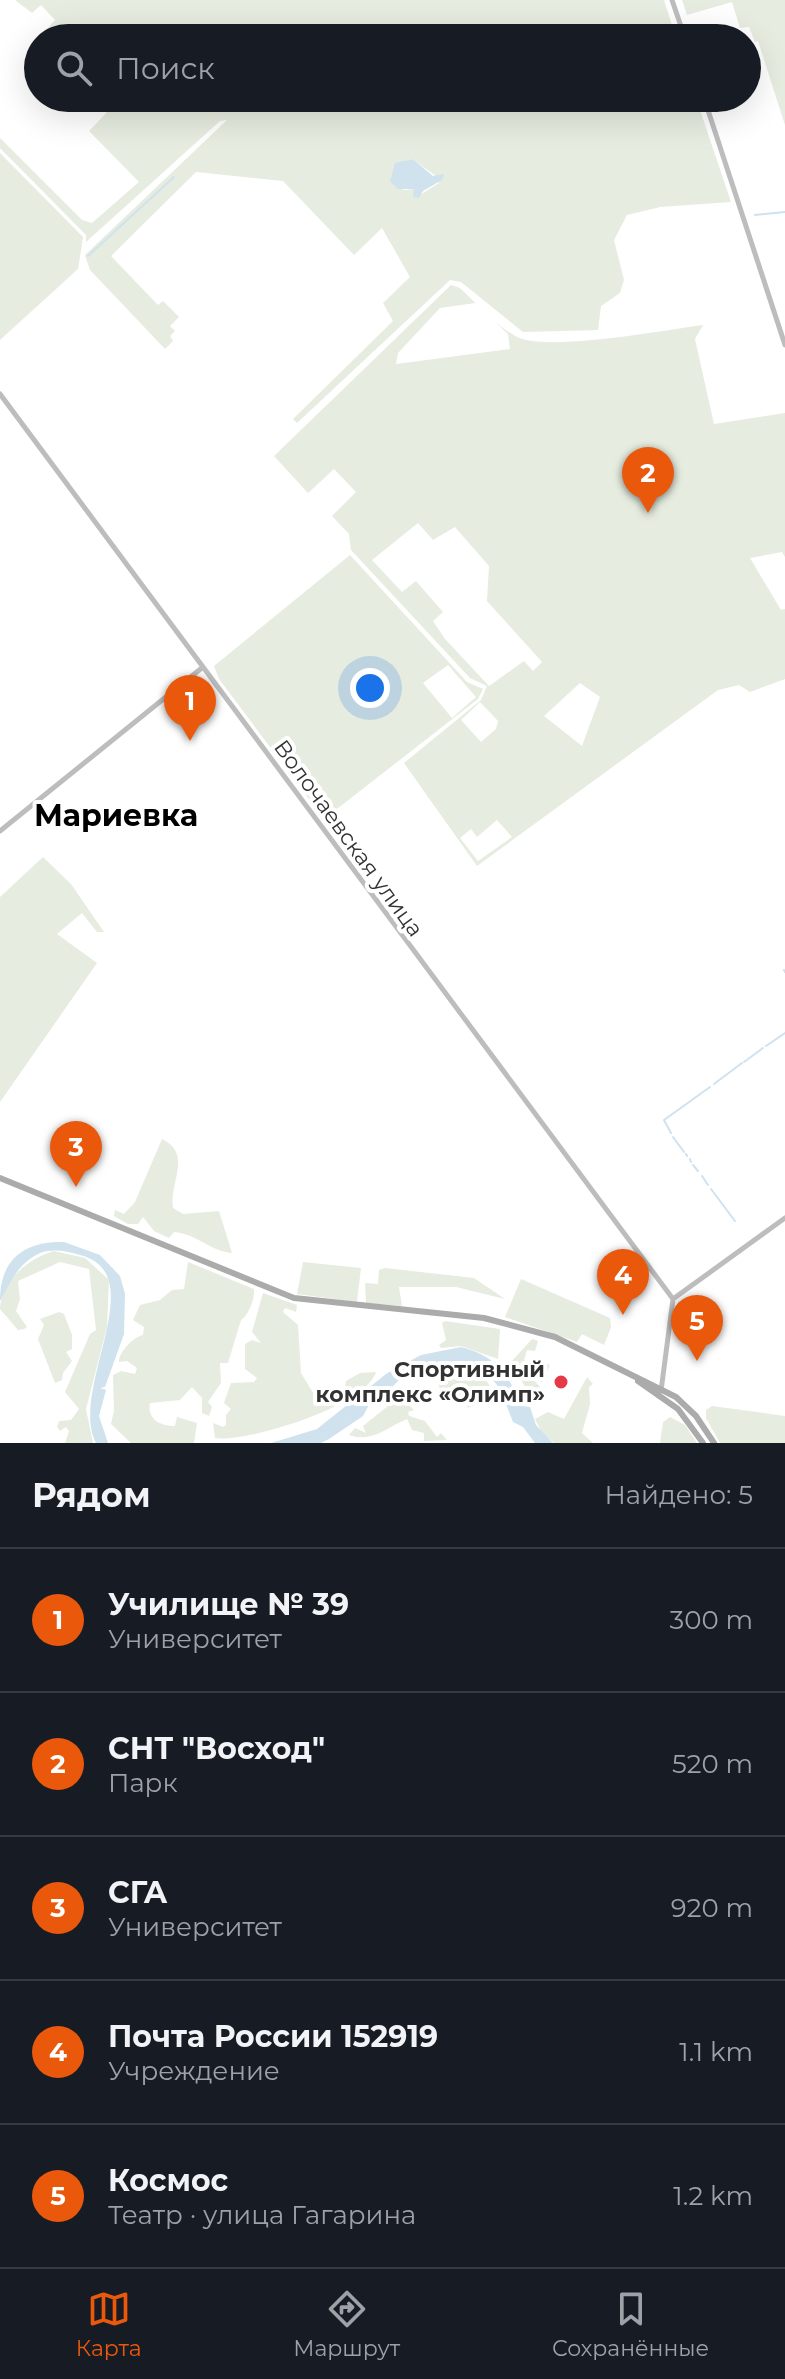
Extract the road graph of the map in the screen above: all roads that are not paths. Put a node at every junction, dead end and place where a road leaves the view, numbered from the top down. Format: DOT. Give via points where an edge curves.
graph roads {
  1 [pos="672,0"];
  2 [pos="680,24"];
  3 [pos="709,112"];
  4 [pos="785,345"];
  5 [pos="0,394"];
  6 [pos="203,667"];
  7 [pos="0,831"];
  8 [pos="0,1178"];
  9 [pos="785,1218"];
  10 [pos="673,1299"];
  11 [pos="625,1373"];
  12 [pos="662,1388"];
  13 [pos="661,1397"];
  14 [pos="703,1443"];
  15 [pos="714,1443"];
  1 -- 2 [label="street"];
  3 -- 4 [label="street"];
  5 -- 6 [label="street, Волочаевская улица"];
  6 -- 7 [label="street"];
  6 -- 10 [label="street, Волочаевская улица"];
  8 -- 11 [label="main road" via="294,1298 500,1321 555,1337"];
  9 -- 10 [label="street"];
  10 -- 12 [label="street"];
  11 -- 12 [label="main road"];
  11 -- 13 [label="main road"];
  12 -- 13 [label="street"];
  12 -- 15 [label="main road" via="690,1409"];
  13 -- 14 [label="main road" via="684,1415"];
}
